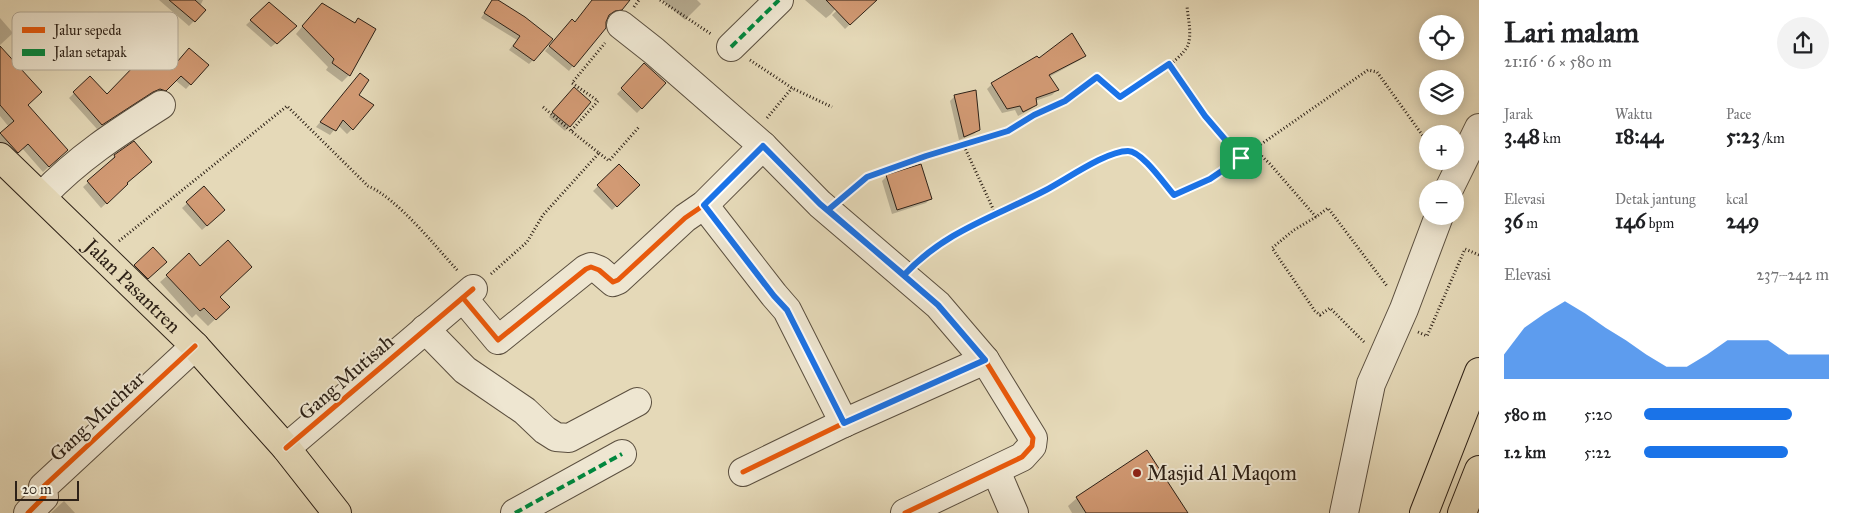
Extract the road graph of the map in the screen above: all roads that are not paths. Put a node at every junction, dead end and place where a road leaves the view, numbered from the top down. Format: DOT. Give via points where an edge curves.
graph roads {
  1 [pos="779,0"];
  2 [pos="621,25"];
  3 [pos="731,47"];
  4 [pos="161,105"];
  5 [pos="1479,128"];
  6 [pos="758,141"];
  7 [pos="0,157"];
  8 [pos="1453,180"];
  9 [pos="42,196"];
  10 [pos="704,205"];
  11 [pos="1436,225"];
  12 [pos="426,329"];
  13 [pos="195,346"];
  14 [pos="985,360"];
  15 [pos="1479,372"];
  16 [pos="637,402"];
  17 [pos="844,423"];
  18 [pos="286,448"];
  19 [pos="622,454"];
  20 [pos="1479,470"];
  21 [pos="996,471"];
  22 [pos="743,472"];
  23 [pos="28,513"];
  24 [pos="337,513"];
  25 [pos="515,513"];
  26 [pos="905,513"];
  27 [pos="1014,513"];
  28 [pos="1344,513"];
  29 [pos="1424,513"];
  30 [pos="1462,513"];
  1 -- 3 [label="street"];
  2 -- 6 [label="street"];
  4 -- 9 [label="street" via="89,153"];
  5 -- 8 [label="street"];
  6 -- 10 [label="street"];
  6 -- 14 [label="street" via="828,210 938,305"];
  7 -- 9 [label="main road, Jalan Pasantren"];
  9 -- 13 [label="main road, Jalan Pasantren"];
  10 -- 12 [label="street, Gang Mutisah" via="679,223 618,280 613,282 599,270 586,269 498,340 468,294"];
  10 -- 17 [label="street" via="787,310"];
  11 -- 28 [label="street" via="1371,384"];
  12 -- 16 [label="street" via="465,370 525,411 556,437 569,438"];
  12 -- 18 [label="street, Gang Mutisah"];
  13 -- 18 [label="main road, Jalan Pasantren"];
  13 -- 23 [label="street, Gang Muchtar" via="43,487 44,497"];
  14 -- 17 [label="street"];
  14 -- 21 [label="street" via="1032,438 1032,446 1022,457"];
  15 -- 29 [label="main road"];
  17 -- 22 [label="street"];
  18 -- 24 [label="main road, Jalan Pasantren"];
  19 -- 25 [label="street"];
  20 -- 30 [label="main road"];
  21 -- 26 [label="street"];
  21 -- 27 [label="street"];
}
